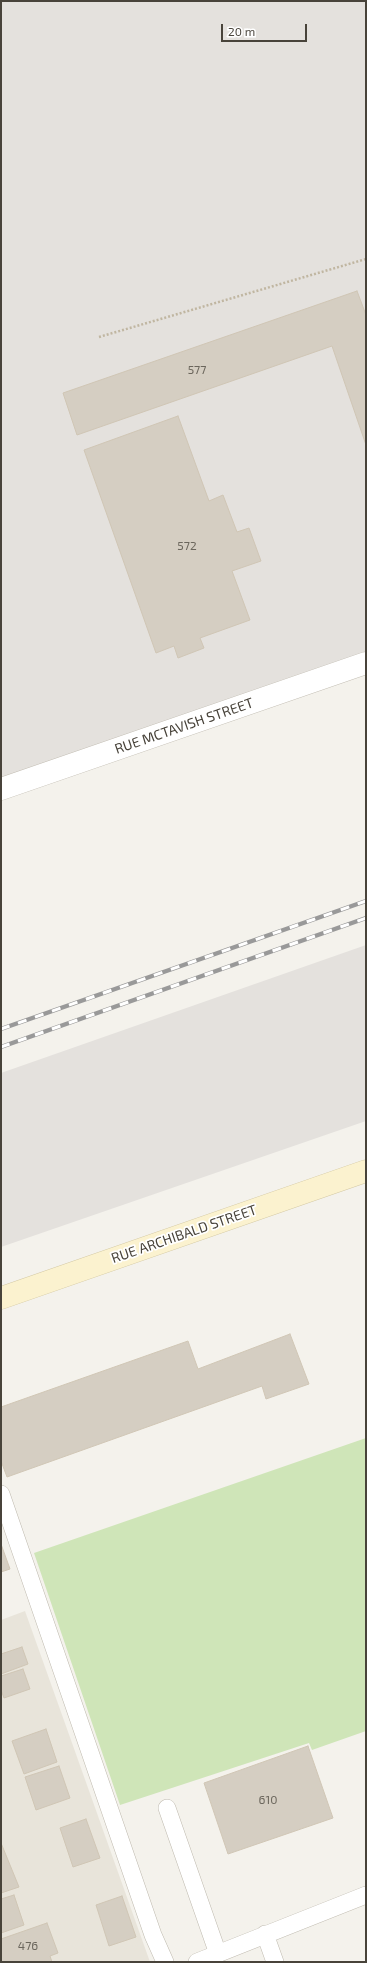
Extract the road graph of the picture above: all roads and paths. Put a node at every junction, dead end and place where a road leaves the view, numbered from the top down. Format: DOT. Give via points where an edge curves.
graph roads {
  1 [pos="366,259"];
  2 [pos="99,337"];
  3 [pos="366,663"];
  4 [pos="1,789"];
  5 [pos="366,1171"];
  6 [pos="1,1298"];
  7 [pos="1,1494"];
  8 [pos="167,1808"];
  9 [pos="366,1895"];
  10 [pos="266,1934"];
  11 [pos="218,1954"];
  12 [pos="165,1962"];
  13 [pos="197,1962"];
  14 [pos="276,1962"];
  1 -- 2 [label="path"];
  3 -- 4 [label="street, RUE MCTAVISH STREET"];
  5 -- 6 [label="main road, RUE ARCHIBALD STREET"];
  7 -- 12 [label="lane" via="153,1935"];
  8 -- 11 [label="lane"];
  9 -- 10 [label="lane"];
  10 -- 11 [label="lane"];
  10 -- 14 [label="lane"];
  11 -- 13 [label="lane"];
}
